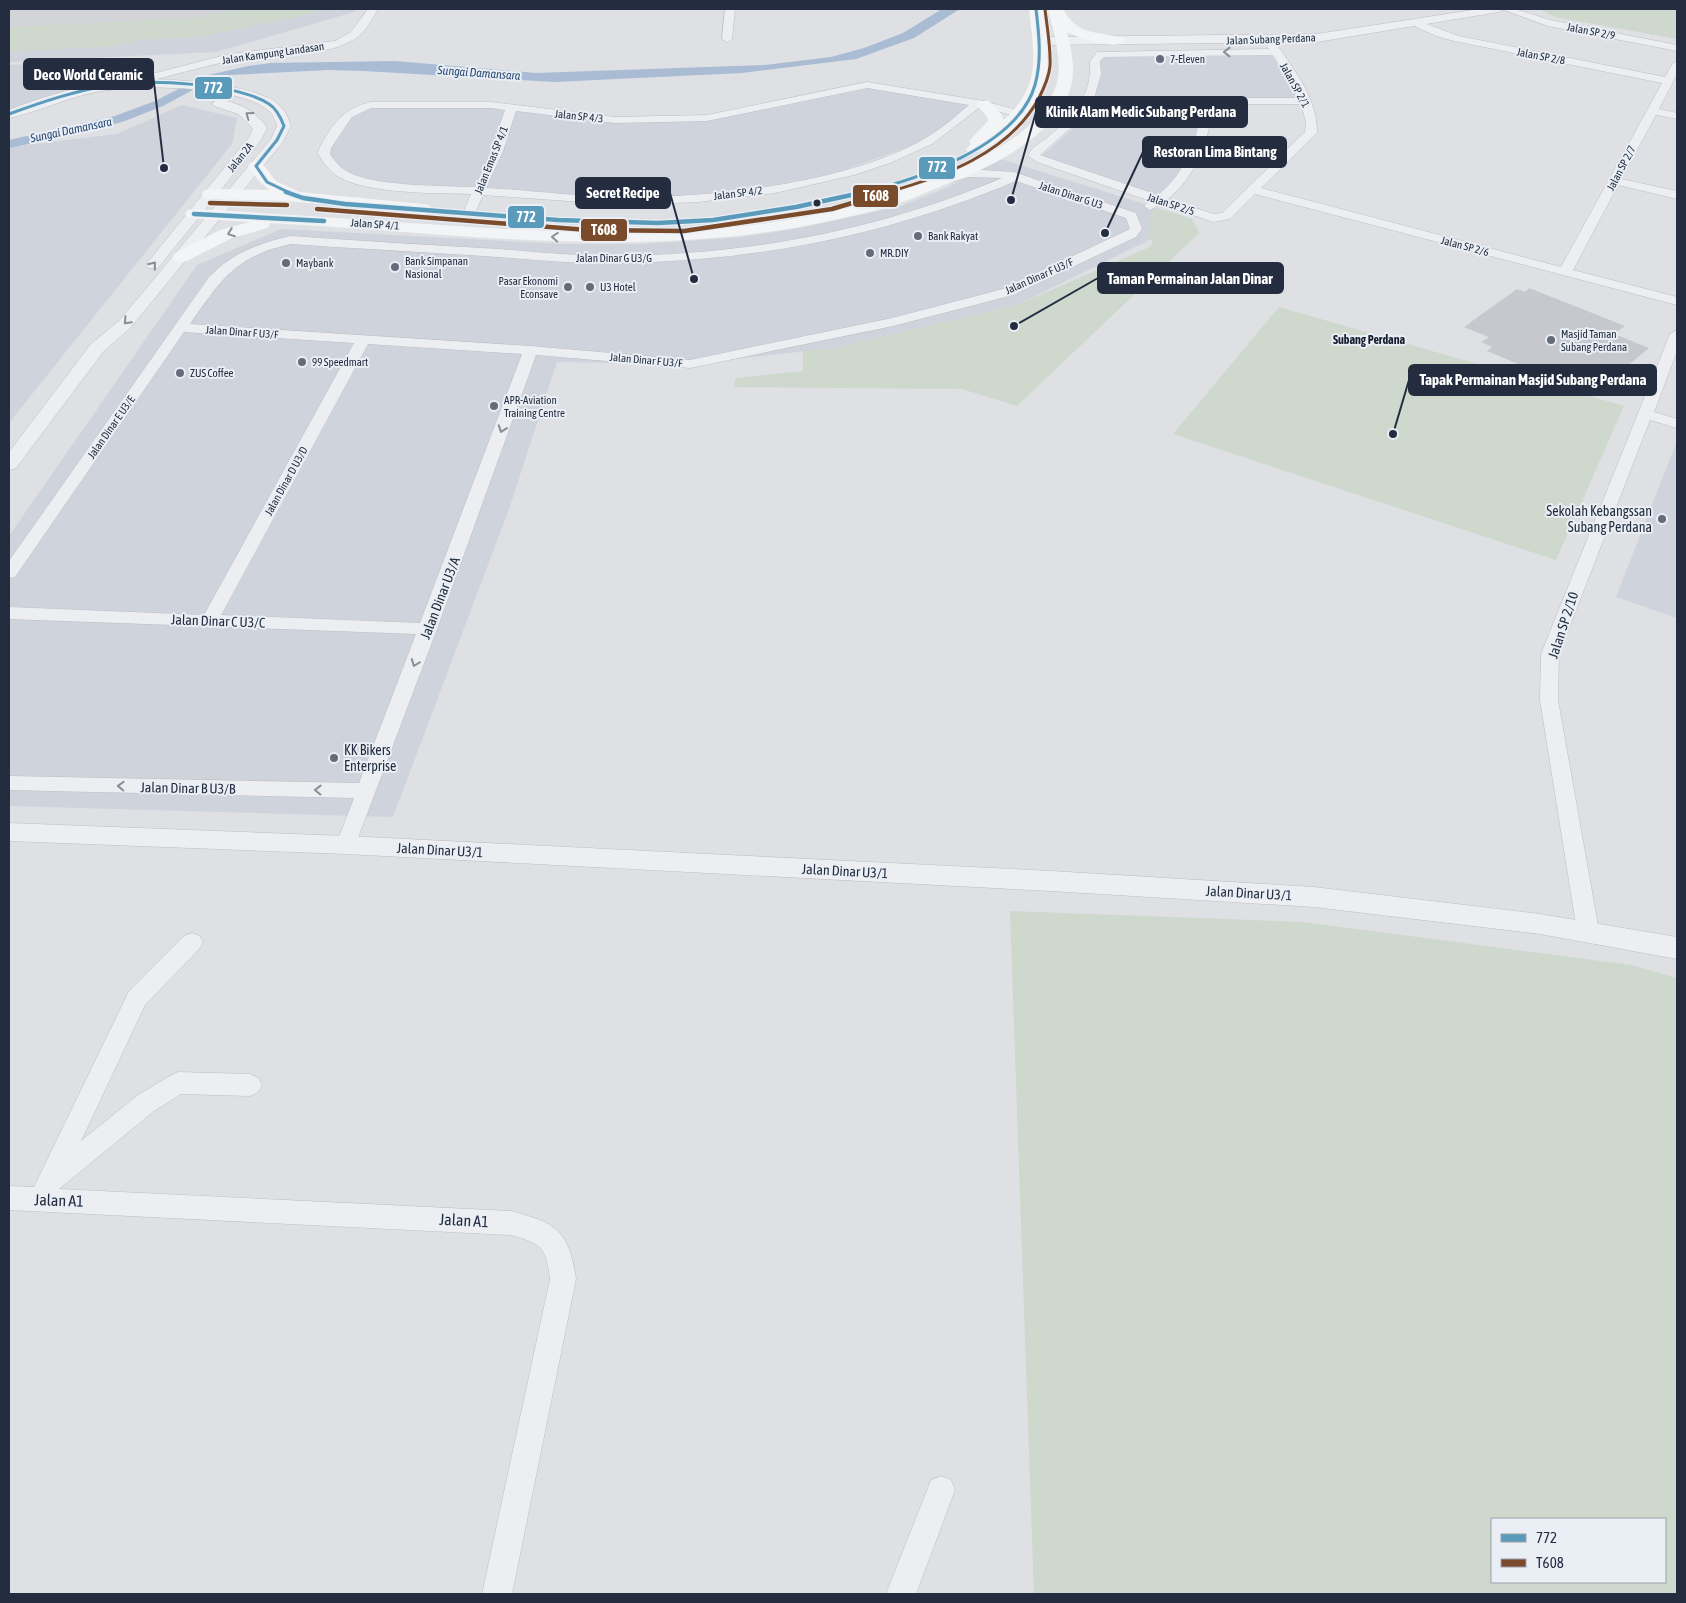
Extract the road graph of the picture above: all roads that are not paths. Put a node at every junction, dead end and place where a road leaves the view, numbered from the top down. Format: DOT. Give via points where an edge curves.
graph roads {
  1 [pos="373,9"];
  2 [pos="730,9"];
  3 [pos="1036,9"];
  4 [pos="1056,9"];
  5 [pos="1500,9"];
  6 [pos="1506,9"];
  7 [pos="1416,22"];
  8 [pos="727,39"];
  9 [pos="1118,40"];
  10 [pos="1268,40"];
  11 [pos="1040,41"];
  12 [pos="1061,41"];
  13 [pos="1677,48"];
  14 [pos="1276,52"];
  15 [pos="1064,57"];
  16 [pos="1677,65"];
  17 [pos="1669,81"];
  18 [pos="129,83"];
  19 [pos="1033,95"];
  20 [pos="1087,101"];
  21 [pos="1207,101"];
  22 [pos="1306,101"];
  23 [pos="981,104"];
  24 [pos="512,107"];
  25 [pos="1652,111"];
  26 [pos="1020,114"];
  27 [pos="9,116"];
  28 [pos="1677,116"];
  29 [pos="1020,141"];
  30 [pos="964,154"];
  31 [pos="256,166"];
  32 [pos="1013,176"];
  33 [pos="952,178"];
  34 [pos="1615,180"];
  35 [pos="478,191"];
  36 [pos="1250,193"];
  37 [pos="210,194"];
  38 [pos="232,194"];
  39 [pos="1677,195"];
  40 [pos="287,196"];
  41 [pos="318,200"];
  42 [pos="1160,200"];
  43 [pos="469,213"];
  44 [pos="194,214"];
  45 [pos="216,214"];
  46 [pos="1132,216"];
  47 [pos="269,217"];
  48 [pos="296,219"];
  49 [pos="180,257"];
  50 [pos="1566,272"];
  51 [pos="144,276"];
  52 [pos="214,280"];
  53 [pos="1677,301"];
  54 [pos="111,316"];
  55 [pos="181,328"];
  56 [pos="1677,334"];
  57 [pos="363,340"];
  58 [pos="97,348"];
  59 [pos="532,350"];
  60 [pos="1645,414"];
  61 [pos="1677,424"];
  62 [pos="9,464"];
  63 [pos="9,573"];
  64 [pos="9,613"];
  65 [pos="209,621"];
  66 [pos="428,630"];
  67 [pos="9,783"];
  68 [pos="367,791"];
  69 [pos="9,832"];
  70 [pos="346,845"];
  71 [pos="1588,932"];
  72 [pos="192,942"];
  73 [pos="1677,948"];
  74 [pos="250,1085"];
  75 [pos="45,1190"];
  76 [pos="9,1198"];
  77 [pos="941,1490"];
  78 [pos="497,1594"];
  79 [pos="901,1594"];
  1 -- 18 [label="street, Jalan Kampung Landasan" via="362,28 349,39 335,44 218,60"];
  2 -- 8 [label="street"];
  3 -- 11 [label="main road, Jalan SP 4/1"];
  4 -- 9 [label="main road" via="1066,25 1075,31"];
  4 -- 12 [label="main road, Jalan SP 4/1"];
  5 -- 7 [label="street, Jalan Subang Perdana"];
  6 -- 13 [label="street, Jalan SP 2/9" via="1548,23"];
  7 -- 10 [label="street, Jalan Subang Perdana" via="1334,36"];
  7 -- 17 [label="street, Jalan SP 2/8" via="1458,39"];
  9 -- 10 [label="street, Jalan Subang Perdana"];
  9 -- 12 [label="street, Jalan Subang Perdana"];
  9 -- 15 [label="main road" via="1083,44"];
  10 -- 14 [label="street, Jalan SP 2/1"];
  11 -- 12 [label="street, Jalan Subang Perdana"];
  11 -- 19 [label="main road, Jalan SP 4/1" via="1041,66"];
  12 -- 15 [label="main road, Jalan SP 4/1"];
  14 -- 20 [label="street, one-way" via="1106,52 1095,58 1098,74"];
  14 -- 22 [label="street, Jalan SP 2/1"];
  15 -- 29 [label="main road, Jalan SP 4/1" via="1066,74 1062,91 1050,110"];
  16 -- 17 [label="street, Jalan SP 2/7"];
  17 -- 25 [label="street, Jalan SP 2/7"];
  18 -- 27 [label="street, Jalan 2A" via="75,94"];
  18 -- 31 [label="street, Jalan 2A" via="168,83 212,89 266,102 281,115 284,126"];
  19 -- 23 [label="main road" via="1017,102"];
  19 -- 26 [label="main road, Jalan SP 4/1"];
  20 -- 21 [label="street"];
  20 -- 42 [label="street, Jalan SP 2/5" via="1070,125 1034,156"];
  21 -- 22 [label="street"];
  21 -- 42 [label="street" via="1208,114 1192,161 1177,184"];
  22 -- 36 [label="street, Jalan SP 2/1" via="1313,123 1310,133"];
  23 -- 24 [label="street, Jalan SP 4/3" via="867,85 707,118 615,120"];
  23 -- 26 [label="street, Jalan SP 4/3"];
  23 -- 30 [label="main road" via="996,117 996,122"];
  23 -- 35 [label="street, Jalan SP 4/2" via="922,145 837,176 780,187 738,194 622,201"];
  24 -- 35 [label="street, Jalan Emas SP 4/1" via="498,151"];
  24 -- 35 [label="street, Jalan SP 4/3" via="364,106 348,113 325,148 324,154 336,171 363,182"];
  25 -- 28 [label="street"];
  25 -- 34 [label="street, Jalan SP 2/7" via="1626,170"];
  26 -- 29 [label="main road" via="1026,123"];
  26 -- 30 [label="main road, Jalan SP 4/1" via="1001,132"];
  37 -- 27 [label="street, Jalan 2A, one-way" via="260,128 246,112 195,98 156,93 123,94"];
  29 -- 32 [label="street" via="1000,159 999,165"];
  29 -- 33 [label="main road, Jalan SP 4/1"];
  30 -- 43 [label="main road, Jalan SP 4/1" via="924,173 830,201 684,222 589,221"];
  31 -- 38 [label="street, Jalan 2A"];
  31 -- 41 [label="main road" via="266,183 276,189"];
  32 -- 33 [label="street, Jalan Dinar G U3" via="968,173"];
  32 -- 46 [label="street, Jalan Dinar G U3"];
  32 -- 52 [label="street, Jalan Dinar G U3/G" via="974,196 922,214 818,240 734,252 633,259 556,257 291,240 274,243 237,258"];
  33 -- 48 [label="main road, Jalan SP 4/1, one-way" via="906,196 846,213 778,226 686,235 564,238"];
  34 -- 39 [label="street"];
  34 -- 50 [label="street, Jalan SP 2/7"];
  35 -- 43 [label="street, Jalan Emas SP 4/1"];
  36 -- 42 [label="street, Jalan SP 2/5" via="1222,218 1213,218"];
  36 -- 50 [label="street, Jalan SP 2/6" via="1381,218"];
  37 -- 38 [label="main road, Jalan SP 4/1"];
  37 -- 44 [label="street, Jalan 2A"];
  38 -- 40 [label="main road, Jalan SP 4/1"];
  38 -- 45 [label="street, Jalan 2A"];
  40 -- 41 [label="main road, Jalan SP 4/1"];
  40 -- 47 [label="main road" via="263,206 263,214"];
  41 -- 43 [label="main road, Jalan SP 4/1"];
  42 -- 46 [label="street"];
  44 -- 45 [label="main road, Jalan SP 4/1"];
  51 -- 44 [label="street, Jalan 2A, one-way"];
  45 -- 47 [label="main road, Jalan SP 4/1"];
  45 -- 49 [label="street, Jalan 2A"];
  46 -- 59 [label="street, Jalan Dinar F U3/F" via="1136,229 1132,234 1008,292 893,322 690,364"];
  47 -- 48 [label="main road, Jalan SP 4/1"];
  48 -- 49 [label="main road, one-way" via="255,224"];
  49 -- 58 [label="street, Jalan 2A, one-way" via="125,324"];
  50 -- 53 [label="street, Jalan SP 2/6"];
  52 -- 55 [label="street, Jalan Dinar E U3/E"];
  54 -- 58 [label="street"];
  55 -- 57 [label="street, Jalan Dinar F U3/F"];
  55 -- 63 [label="street, Jalan Dinar E U3/E"];
  56 -- 60 [label="street, Jalan SP 2/10"];
  57 -- 59 [label="street, Jalan Dinar F U3/F"];
  57 -- 65 [label="street, Jalan Dinar D U3/D"];
  58 -- 62 [label="street"];
  59 -- 66 [label="street, Jalan Dinar U3/A, one-way"];
  60 -- 61 [label="street"];
  60 -- 71 [label="street, Jalan SP 2/10" via="1550,654 1549,700"];
  64 -- 65 [label="street, Jalan Dinar C U3/C"];
  65 -- 66 [label="street, Jalan Dinar C U3/C"];
  66 -- 68 [label="street, Jalan Dinar U3/A, one-way"];
  68 -- 67 [label="street, Jalan Dinar B U3/B, one-way"];
  68 -- 70 [label="street, Jalan Dinar U3/A"];
  69 -- 70 [label="street, Jalan Dinar U3/1"];
  70 -- 71 [label="street, Jalan Dinar U3/1" via="1314,897 1530,922"];
  71 -- 73 [label="street, Jalan Dinar U3/1"];
  72 -- 75 [label="street" via="137,998"];
  74 -- 75 [label="street" via="178,1083 146,1103"];
  75 -- 76 [label="street, Jalan A1"];
  75 -- 78 [label="street, Jalan A1" via="511,1223 537,1230 554,1242 561,1260 562,1279"];
  77 -- 79 [label="street"];
}
